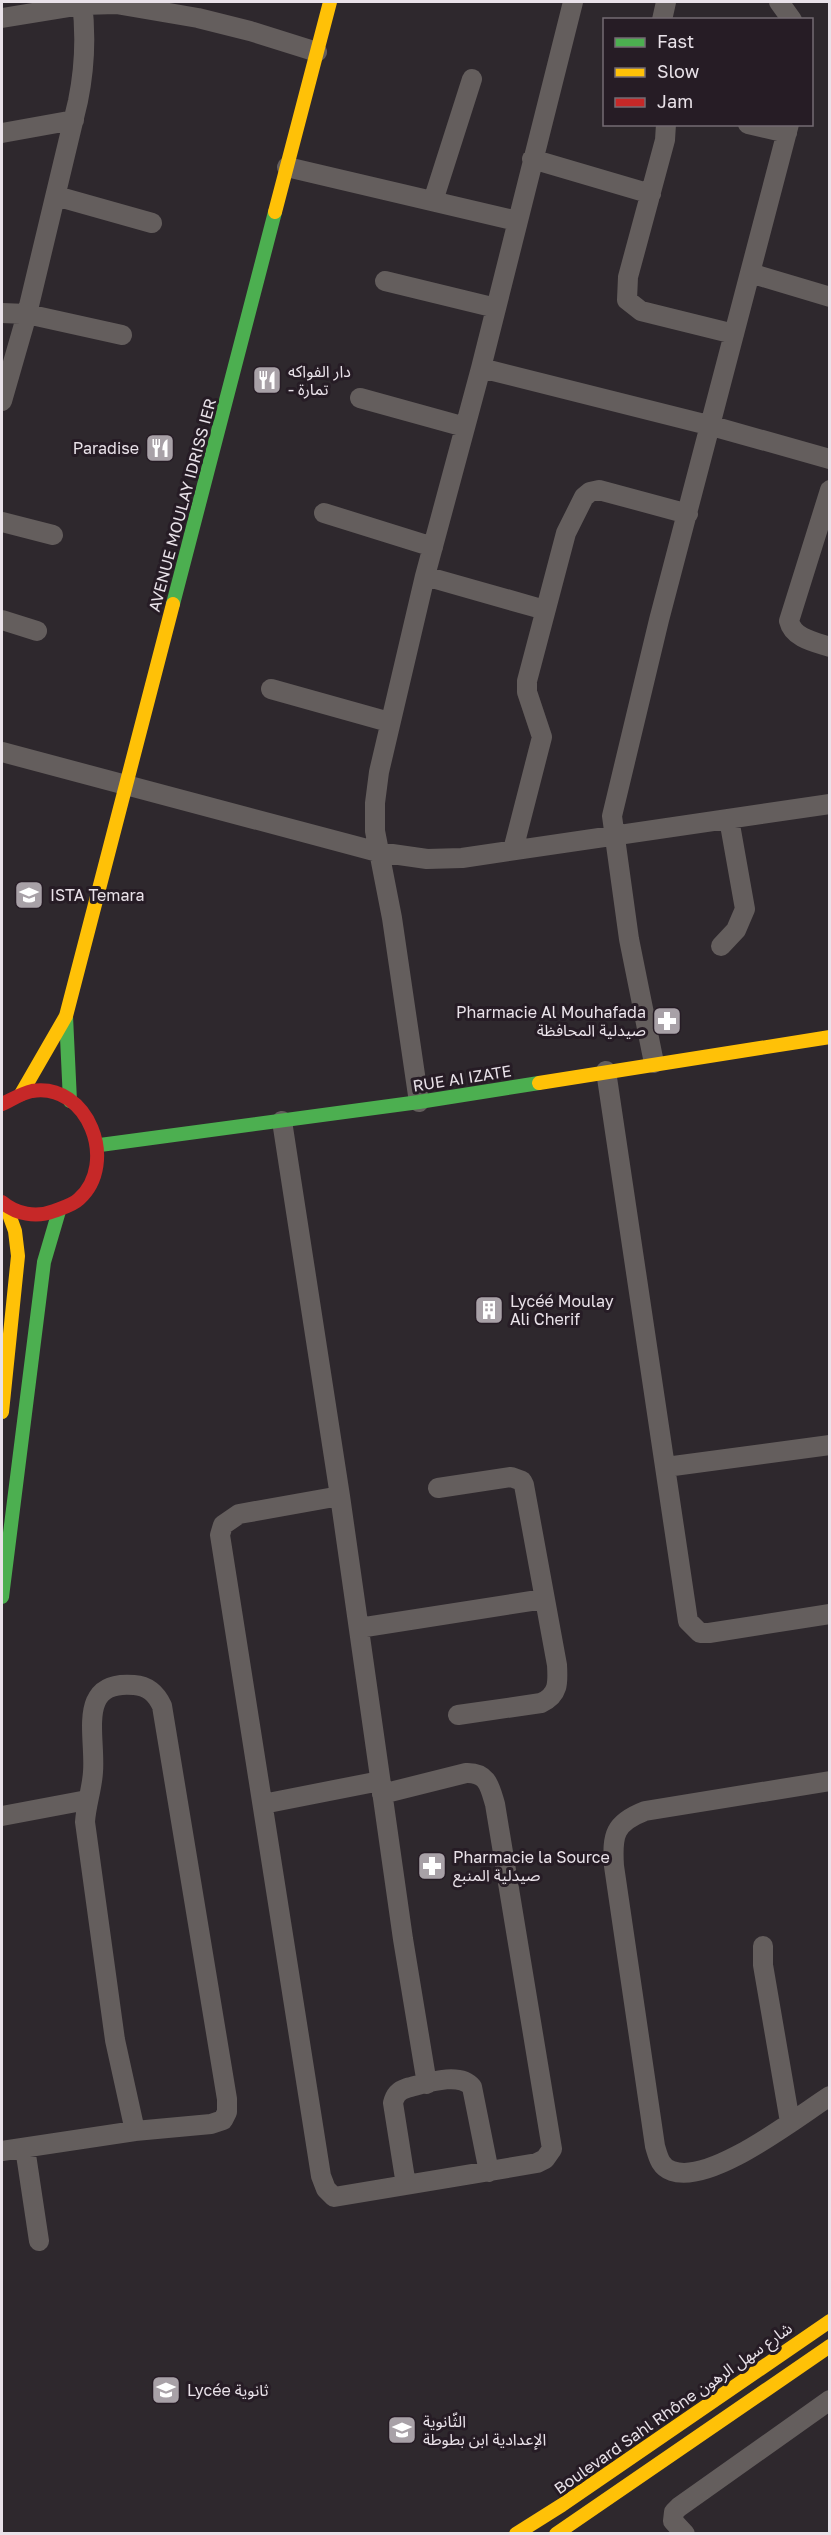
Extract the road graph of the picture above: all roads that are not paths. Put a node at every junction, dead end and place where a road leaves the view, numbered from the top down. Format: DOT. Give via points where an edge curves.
graph roads {
  1 [pos="330,2"];
  2 [pos="573,2"];
  3 [pos="666,2"];
  4 [pos="779,2"];
  5 [pos="82,3"];
  6 [pos="2,18"];
  7 [pos="662,18"];
  8 [pos="791,18"];
  9 [pos="316,52"];
  10 [pos="472,79"];
  11 [pos="74,120"];
  12 [pos="666,126"];
  13 [pos="764,126"];
  14 [pos="788,129"];
  15 [pos="2,133"];
  16 [pos="532,159"];
  17 [pos="286,167"];
  18 [pos="651,194"];
  19 [pos="56,196"];
  20 [pos="433,201"];
  21 [pos="517,221"];
  22 [pos="152,223"];
  23 [pos="750,273"];
  24 [pos="385,281"];
  25 [pos="830,297"];
  26 [pos="496,308"];
  27 [pos="2,313"];
  28 [pos="27,314"];
  29 [pos="734,334"];
  30 [pos="122,335"];
  31 [pos="482,368"];
  32 [pos="360,398"];
  33 [pos="2,401"];
  34 [pos="712,426"];
  35 [pos="465,427"];
  36 [pos="830,459"];
  37 [pos="830,490"];
  38 [pos="324,513"];
  39 [pos="688,514"];
  40 [pos="2,522"];
  41 [pos="53,535"];
  42 [pos="433,547"];
  43 [pos="425,576"];
  44 [pos="545,610"];
  45 [pos="2,620"];
  46 [pos="37,631"];
  47 [pos="830,647"];
  48 [pos="271,689"];
  49 [pos="389,722"];
  50 [pos="2,752"];
  51 [pos="126,784"];
  52 [pos="830,804"];
  53 [pos="729,819"];
  54 [pos="614,835"];
  55 [pos="513,850"];
  56 [pos="378,852"];
  57 [pos="721,946"];
  58 [pos="66,1016"];
  59 [pos="830,1037"];
  60 [pos="654,1063"];
  61 [pos="606,1071"];
  62 [pos="21,1094"];
  63 [pos="70,1101"];
  64 [pos="419,1102"];
  65 [pos="2,1104"];
  66 [pos="282,1121"];
  67 [pos="100,1145"];
  68 [pos="4,1204"];
  69 [pos="59,1211"];
  70 [pos="2,1412"];
  71 [pos="830,1445"];
  72 [pos="666,1467"];
  73 [pos="438,1488"];
  74 [pos="340,1496"];
  75 [pos="2,1597"];
  76 [pos="544,1599"];
  77 [pos="830,1614"];
  78 [pos="359,1629"];
  79 [pos="458,1715"];
  80 [pos="830,1781"];
  81 [pos="381,1787"];
  82 [pos="87,1800"];
  83 [pos="263,1804"];
  84 [pos="2,1816"];
  85 [pos="764,1946"];
  86 [pos="427,2084"];
  87 [pos="830,2096"];
  88 [pos="789,2122"];
  89 [pos="135,2131"];
  90 [pos="25,2148"];
  91 [pos="2,2151"];
  92 [pos="489,2172"];
  93 [pos="406,2185"];
  94 [pos="39,2241"];
  95 [pos="829,2321"];
  96 [pos="830,2346"];
  97 [pos="830,2400"];
  98 [pos="539,2528"];
  99 [pos="516,2534"];
  100 [pos="556,2534"];
  101 [pos="685,2534"];
  1 -- 9 [label="street, AVENUE MOULAY IDRISS IER"];
  2 -- 16 [label="street"];
  3 -- 7 [label="street"];
  4 -- 8 [label="street"];
  5 -- 6 [label="street"];
  5 -- 9 [label="street" via="116,4 198,18"];
  5 -- 11 [label="street" via="84,75"];
  9 -- 17 [label="street, AVENUE MOULAY IDRISS IER"];
  10 -- 20 [label="street"];
  11 -- 15 [label="street"];
  11 -- 19 [label="street"];
  12 -- 18 [label="street"];
  13 -- 14 [label="street"];
  14 -- 23 [label="street"];
  16 -- 18 [label="street"];
  16 -- 21 [label="street"];
  17 -- 20 [label="street"];
  17 -- 51 [label="street, AVENUE MOULAY IDRISS IER"];
  18 -- 29 [label="street" via="628,277 627,300 640,312"];
  19 -- 22 [label="street"];
  19 -- 28 [label="street"];
  20 -- 21 [label="street"];
  21 -- 26 [label="street"];
  23 -- 25 [label="street"];
  23 -- 29 [label="street"];
  24 -- 26 [label="street"];
  26 -- 31 [label="street"];
  27 -- 28 [label="street"];
  28 -- 30 [label="street"];
  28 -- 33 [label="street"];
  29 -- 34 [label="street"];
  31 -- 34 [label="street"];
  31 -- 35 [label="street"];
  32 -- 35 [label="street"];
  34 -- 36 [label="street"];
  34 -- 39 [label="street"];
  35 -- 42 [label="street"];
  37 -- 47 [label="street" via="789,621 796,634"];
  38 -- 42 [label="street"];
  39 -- 44 [label="street" via="599,490 590,492 566,533"];
  39 -- 54 [label="street" via="618,787 612,816"];
  40 -- 41 [label="street"];
  42 -- 43 [label="street"];
  43 -- 44 [label="street"];
  43 -- 49 [label="street"];
  44 -- 55 [label="street" via="527,681 542,746"];
  45 -- 46 [label="street"];
  48 -- 49 [label="street"];
  49 -- 56 [label="street" via="375,803"];
  50 -- 51 [label="street"];
  51 -- 56 [label="street"];
  51 -- 58 [label="street, AVENUE MOULAY IDRISS IER"];
  52 -- 53 [label="street"];
  53 -- 54 [label="street"];
  53 -- 57 [label="street" via="745,909 736,930"];
  54 -- 55 [label="street"];
  54 -- 60 [label="street" via="629,939"];
  55 -- 56 [label="street" via="439,859"];
  56 -- 64 [label="street" via="392,918"];
  58 -- 62 [label="street"];
  58 -- 63 [label="street"];
  59 -- 60 [label="street, RUE AI IZATE"];
  60 -- 61 [label="street, RUE AI IZATE"];
  61 -- 64 [label="street, RUE AI IZATE"];
  61 -- 72 [label="street"];
  62 -- 63 [label="street" via="54,1094"];
  62 -- 65 [label="street"];
  63 -- 67 [label="street" via="85,1112"];
  64 -- 66 [label="street, RUE AI IZATE"];
  66 -- 67 [label="street, RUE AI IZATE"];
  66 -- 74 [label="street"];
  67 -- 69 [label="street" via="99,1167 90,1187 75,1203"];
  68 -- 69 [label="street" via="23,1214"];
  68 -- 70 [label="street" via="15,1231 18,1256"];
  69 -- 75 [label="street" via="44,1262"];
  71 -- 72 [label="street"];
  72 -- 77 [label="street" via="684,1612 693,1628 700,1633 722,1632"];
  73 -- 76 [label="street" via="511,1477 522,1481 528,1496"];
  74 -- 78 [label="street"];
  74 -- 83 [label="street" via="239,1514 224,1526 220,1535"];
  76 -- 78 [label="street"];
  76 -- 79 [label="street" via="557,1665 558,1686 554,1694 541,1703"];
  78 -- 81 [label="street"];
  80 -- 88 [label="street" via="645,1811 623,1823 615,1832 613,1843 658,2159 671,2171 703,2170 735,2157"];
  81 -- 83 [label="street"];
  81 -- 86 [label="street"];
  81 -- 92 [label="street" via="466,1773 479,1774 489,1784 552,2149 537,2163"];
  82 -- 84 [label="street"];
  82 -- 89 [label="street" via="86,1837 115,2040"];
  82 -- 89 [label="street" via="93,1771 93,1704 109,1688 142,1685 158,1697 162,1706 228,2105 218,2122"];
  83 -- 93 [label="street" via="323,2184 329,2194 340,2198"];
  85 -- 88 [label="street" via="763,1965"];
  86 -- 92 [label="street" via="459,2079 472,2087"];
  86 -- 93 [label="street" via="401,2090 393,2103"];
  87 -- 88 [label="street"];
  89 -- 90 [label="street"];
  90 -- 91 [label="street"];
  90 -- 94 [label="street"];
  92 -- 93 [label="street"];
  95 -- 98 [label="street, Boulevard Sahl Rhône شارع سهل الرهون"];
  96 -- 100 [label="street"];
  97 -- 101 [label="street" via="679,2507 673,2521"];
  98 -- 99 [label="street, Boulevard Sahl Rhône شارع سهل الرهون"];
}
